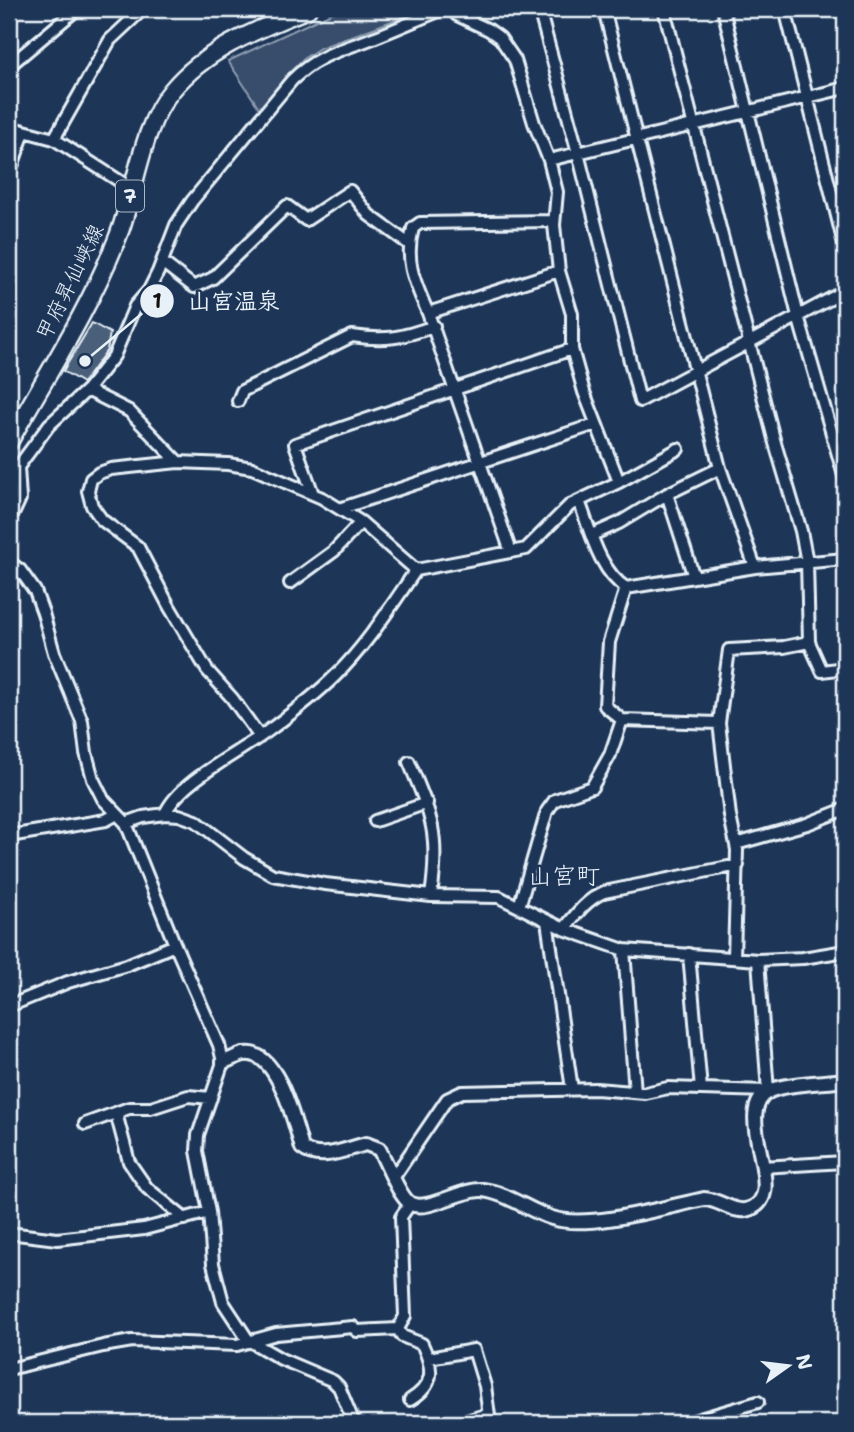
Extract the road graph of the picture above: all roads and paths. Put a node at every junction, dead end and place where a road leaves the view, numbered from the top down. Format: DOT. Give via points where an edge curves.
graph roads {
  1 [pos="77,9"];
  2 [pos="143,9"];
  3 [pos="444,9"];
  4 [pos="453,9"];
  5 [pos="539,9"];
  6 [pos="604,9"];
  7 [pos="664,9"];
  8 [pos="723,9"];
  9 [pos="785,9"];
  10 [pos="304,10"];
  11 [pos="9,66"];
  12 [pos="845,88"];
  13 [pos="807,98"];
  14 [pos="750,112"];
  15 [pos="694,125"];
  16 [pos="9,127"];
  17 [pos="24,132"];
  18 [pos="637,138"];
  19 [pos="54,139"];
  20 [pos="578,153"];
  21 [pos="550,160"];
  22 [pos="9,175"];
  23 [pos="132,189"];
  24 [pos="554,221"];
  25 [pos="408,244"];
  26 [pos="845,248"];
  27 [pos="162,262"];
  28 [pos="559,271"];
  29 [pos="845,291"];
  30 [pos="428,313"];
  31 [pos="799,316"];
  32 [pos="434,326"];
  33 [pos="750,342"];
  34 [pos="572,349"];
  35 [pos="695,371"];
  36 [pos="455,389"];
  37 [pos="87,390"];
  38 [pos="237,401"];
  39 [pos="596,424"];
  40 [pos="9,442"];
  41 [pos="678,449"];
  42 [pos="178,462"];
  43 [pos="481,462"];
  44 [pos="720,468"];
  45 [pos="845,480"];
  46 [pos="618,482"];
  47 [pos="313,494"];
  48 [pos="667,494"];
  49 [pos="579,501"];
  50 [pos="342,508"];
  51 [pos="9,514"];
  52 [pos="361,522"];
  53 [pos="592,536"];
  54 [pos="511,552"];
  55 [pos="845,559"];
  56 [pos="9,562"];
  57 [pos="807,562"];
  58 [pos="755,567"];
  59 [pos="416,570"];
  60 [pos="694,577"];
  61 [pos="290,583"];
  62 [pos="626,588"];
  63 [pos="808,642"];
  64 [pos="845,668"];
  65 [pos="622,720"];
  66 [pos="719,723"];
  67 [pos="260,737"];
  68 [pos="409,762"];
  69 [pos="426,803"];
  70 [pos="845,809"];
  71 [pos="165,814"];
  72 [pos="121,819"];
  73 [pos="375,821"];
  74 [pos="9,836"];
  75 [pos="736,844"];
  76 [pos="738,865"];
  77 [pos="431,895"];
  78 [pos="519,906"];
  79 [pos="547,921"];
  80 [pos="564,929"];
  81 [pos="175,945"];
  82 [pos="624,950"];
  83 [pos="845,951"];
  84 [pos="689,954"];
  85 [pos="734,958"];
  86 [pos="758,960"];
  87 [pos="9,1006"];
  88 [pos="223,1062"];
  89 [pos="845,1080"];
  90 [pos="572,1089"];
  91 [pos="701,1089"];
  92 [pos="768,1091"];
  93 [pos="635,1092"];
  94 [pos="211,1098"];
  95 [pos="116,1113"];
  96 [pos="85,1124"];
  97 [pos="762,1167"];
  98 [pos="394,1177"];
  99 [pos="845,1180"];
  100 [pos="410,1203"];
  101 [pos="209,1212"];
  102 [pos="185,1219"];
  103 [pos="9,1233"];
  104 [pos="398,1329"];
  105 [pos="248,1340"];
  106 [pos="429,1358"];
  107 [pos="9,1369"];
  108 [pos="410,1399"];
  109 [pos="758,1402"];
  110 [pos="489,1419"];
  111 [pos="355,1423"];
  112 [pos="460,1423"];
  113 [pos="693,1423"];
  1 -- 11 [label="street"];
  2 -- 19 [label="street" via="110,40"];
  3 -- 27 [label="street" via="307,66 192,201 176,225"];
  4 -- 21 [label="street" via="489,30 508,48"];
  5 -- 20 [label="street"];
  6 -- 18 [label="street"];
  7 -- 15 [label="street"];
  8 -- 14 [label="street"];
  9 -- 13 [label="street"];
  10 -- 23 [label="main road, 甲府昇仙峡線 / 7" via="220,48 187,74 155,116"];
  12 -- 13 [label="street"];
  13 -- 14 [label="street"];
  13 -- 26 [label="street"];
  14 -- 15 [label="street"];
  14 -- 31 [label="street"];
  15 -- 18 [label="street"];
  15 -- 33 [label="street"];
  16 -- 17 [label="street"];
  17 -- 19 [label="street"];
  17 -- 22 [label="street"];
  18 -- 20 [label="street"];
  18 -- 35 [label="street"];
  19 -- 23 [label="street"];
  20 -- 21 [label="street"];
  20 -- 35 [label="street" via="640,401"];
  21 -- 24 [label="street" via="557,192"];
  23 -- 40 [label="main road, 甲府昇仙峡線 / 7" via="102,275"];
  24 -- 25 [label="street" via="420,223 412,228"];
  24 -- 28 [label="street"];
  25 -- 27 [label="street" via="369,215 351,191 306,220 286,206 213,278 194,287"];
  25 -- 30 [label="street" via="412,277"];
  27 -- 37 [label="street" via="149,290 135,306 114,356"];
  28 -- 30 [label="street"];
  28 -- 34 [label="street" via="572,314"];
  29 -- 31 [label="street"];
  30 -- 32 [label="street"];
  31 -- 33 [label="street"];
  31 -- 45 [label="street"];
  32 -- 36 [label="street"];
  32 -- 38 [label="street" via="403,338 352,336 242,391"];
  33 -- 35 [label="street"];
  33 -- 57 [label="street"];
  34 -- 36 [label="street"];
  34 -- 39 [label="street"];
  35 -- 44 [label="street"];
  36 -- 43 [label="street"];
  36 -- 47 [label="street" via="295,443"];
  37 -- 42 [label="street" via="129,411"];
  37 -- 51 [label="street" via="49,425 18,467 20,499"];
  39 -- 43 [label="street"];
  39 -- 46 [label="street"];
  41 -- 46 [label="street"];
  42 -- 47 [label="street" via="252,468"];
  42 -- 67 [label="street" via="99,473 91,479 88,491 92,506 102,520 138,547 207,670"];
  43 -- 50 [label="street"];
  43 -- 54 [label="street"];
  44 -- 48 [label="street"];
  44 -- 58 [label="street"];
  46 -- 49 [label="street"];
  47 -- 50 [label="street"];
  48 -- 53 [label="street"];
  48 -- 60 [label="street"];
  49 -- 53 [label="street"];
  49 -- 54 [label="street" via="526,549"];
  50 -- 52 [label="street"];
  52 -- 59 [label="street"];
  52 -- 61 [label="street" via="334,551"];
  53 -- 62 [label="street" via="614,581"];
  54 -- 59 [label="street"];
  55 -- 57 [label="street"];
  56 -- 72 [label="street" via="34,591 82,721 93,779"];
  57 -- 58 [label="street"];
  57 -- 63 [label="street"];
  58 -- 60 [label="street"];
  59 -- 67 [label="street" via="334,677"];
  60 -- 62 [label="street"];
  62 -- 65 [label="street" via="608,642 605,706"];
  63 -- 64 [label="street" via="822,671"];
  63 -- 66 [label="street" via="729,650"];
  65 -- 66 [label="street"];
  65 -- 78 [label="street" via="592,788 555,800 547,811"];
  66 -- 75 [label="street"];
  67 -- 71 [label="street" via="191,783 170,802"];
  68 -- 69 [label="street"];
  69 -- 73 [label="street"];
  69 -- 77 [label="street" via="436,848"];
  70 -- 75 [label="street"];
  71 -- 72 [label="street"];
  71 -- 77 [label="street" via="196,821 273,874"];
  72 -- 74 [label="street"];
  72 -- 81 [label="street"];
  75 -- 76 [label="street"];
  76 -- 80 [label="street" via="604,892 593,897"];
  76 -- 85 [label="street"];
  77 -- 78 [label="street" via="499,897"];
  78 -- 79 [label="street"];
  79 -- 80 [label="street"];
  79 -- 90 [label="street"];
  80 -- 82 [label="street"];
  81 -- 87 [label="street"];
  81 -- 88 [label="street"];
  82 -- 84 [label="street"];
  82 -- 93 [label="street"];
  83 -- 86 [label="street"];
  84 -- 85 [label="street"];
  84 -- 91 [label="street"];
  85 -- 86 [label="street"];
  86 -- 92 [label="street"];
  88 -- 94 [label="street"];
  88 -- 98 [label="street" via="246,1053 270,1065 302,1148 322,1155 372,1145 379,1149"];
  89 -- 92 [label="street"];
  90 -- 93 [label="street"];
  90 -- 98 [label="street" via="454,1095"];
  91 -- 92 [label="street"];
  91 -- 93 [label="street"];
  92 -- 97 [label="street" via="756,1118"];
  94 -- 95 [label="street" via="188,1096"];
  94 -- 101 [label="street" via="197,1150"];
  95 -- 96 [label="street"];
  95 -- 102 [label="street" via="129,1162 146,1188"];
  97 -- 99 [label="street" via="844,1162"];
  97 -- 100 [label="street" via="766,1182 762,1201 746,1210 704,1199 621,1216 565,1221 485,1190 419,1205"];
  98 -- 100 [label="street"];
  100 -- 104 [label="street" via="401,1217 405,1316"];
  101 -- 102 [label="street"];
  101 -- 105 [label="street" via="213,1264 223,1302"];
  102 -- 103 [label="street" via="144,1229 57,1239"];
  104 -- 105 [label="street" via="357,1331 353,1327"];
  104 -- 106 [label="street" via="402,1336 422,1344"];
  105 -- 107 [label="street" via="237,1345 132,1341"];
  105 -- 111 [label="street" via="332,1381"];
  106 -- 108 [label="street" via="431,1375 426,1389"];
  106 -- 110 [label="street" via="474,1350"];
  109 -- 113 [label="street"];
  110 -- 112 [label="street"];
}
